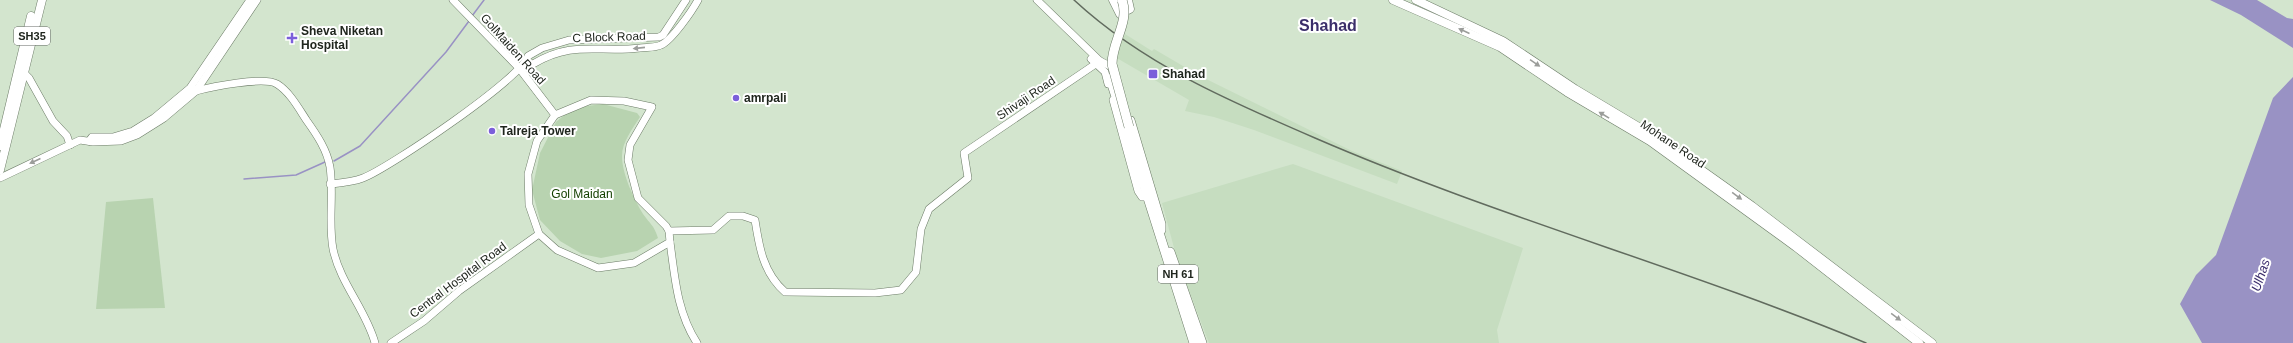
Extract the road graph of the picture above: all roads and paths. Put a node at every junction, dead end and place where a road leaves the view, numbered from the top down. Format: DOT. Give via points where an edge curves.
graph roads {
  1 [pos="36,0"];
  2 [pos="42,0"];
  3 [pos="250,0"];
  4 [pos="257,0"];
  5 [pos="453,0"];
  6 [pos="686,0"];
  7 [pos="1031,0"];
  8 [pos="1037,0"];
  9 [pos="1113,0"];
  10 [pos="1118,0"];
  11 [pos="1122,0"];
  12 [pos="1128,0"];
  13 [pos="1393,0"];
  14 [pos="1416,0"];
  15 [pos="696,3"];
  16 [pos="669,32"];
  17 [pos="590,38"];
  18 [pos="653,38"];
  19 [pos="602,39"];
  20 [pos="653,46"];
  21 [pos="546,47"];
  22 [pos="591,48"];
  23 [pos="602,48"];
  24 [pos="550,54"];
  25 [pos="1098,62"];
  26 [pos="526,63"];
  27 [pos="519,68"];
  28 [pos="22,71"];
  29 [pos="193,90"];
  30 [pos="1574,92"];
  31 [pos="555,115"];
  32 [pos="67,136"];
  33 [pos="80,140"];
  34 [pos="70,145"];
  35 [pos="0,146"];
  36 [pos="0,170"];
  37 [pos="0,178"];
  38 [pos="1143,180"];
  39 [pos="330,184"];
  40 [pos="1146,197"];
  41 [pos="669,230"];
  42 [pos="1162,230"];
  43 [pos="538,234"];
  44 [pos="670,242"];
  45 [pos="1177,280"];
  46 [pos="375,343"];
  47 [pos="391,343"];
  48 [pos="698,343"];
  49 [pos="1194,343"];
  50 [pos="1202,343"];
  51 [pos="1919,343"];
  52 [pos="1932,343"];
  1 -- 28 [label="main road, SH35"];
  2 -- 28 [label="main road, SH35"];
  3 -- 29 [label="street"];
  4 -- 29 [label="street"];
  5 -- 27 [label="street, GolMaiden Road"];
  6 -- 15 [label="street"];
  6 -- 16 [label="street, C Block Road"];
  7 -- 25 [label="street"];
  8 -- 25 [label="street"];
  9 -- 12 [label="main road" via="1120,14 1130,9"];
  10 -- 38 [label="highway, NH 61, bridge" via="1122,17 1108,52 1107,62"];
  11 -- 38 [label="highway, NH 61, bridge" via="1126,14 1112,56 1112,64"];
  30 -- 13 [label="main road, Mohane Road, one-way" via="1500,47"];
  14 -- 30 [label="main road, Mohane Road, one-way" via="1486,31"];
  15 -- 16 [label="street, C Block Road"];
  16 -- 18 [label="street, C Block Road" via="659,38"];
  16 -- 20 [label="street, C Block Road" via="661,45"];
  17 -- 19 [label="street, C Block Road"];
  17 -- 21 [label="street, C Block Road" via="569,40"];
  17 -- 22 [label="street"];
  18 -- 19 [label="street, C Block Road"];
  18 -- 20 [label="street"];
  19 -- 23 [label="street"];
  20 -- 23 [label="street, C Block Road, one-way" via="629,49"];
  21 -- 24 [label="street"];
  21 -- 26 [label="street, C Block Road" via="528,56"];
  22 -- 23 [label="street, C Block Road"];
  22 -- 24 [label="street, C Block Road"];
  24 -- 26 [label="street, C Block Road" via="533,64"];
  25 -- 40 [label="street" via="1105,72 1138,192 1142,197"];
  25 -- 41 [label="street, Shivaji Road" via="964,153 968,178 929,209 921,229 916,272 901,290 875,293 785,292 778,286 762,258 755,220 743,216 729,216 713,230"];
  25 -- 42 [label="street" via="1116,70"];
  26 -- 27 [label="street, C Block Road"];
  27 -- 31 [label="street, GolMaiden Road"];
  27 -- 39 [label="street, C Block Road" via="412,151 362,179"];
  28 -- 32 [label="street" via="48,113"];
  28 -- 35 [label="main road, SH35"];
  28 -- 36 [label="main road, SH35"];
  29 -- 33 [label="street" via="152,126 137,135 121,141"];
  29 -- 39 [label="street" via="266,81 276,83 297,105 324,147 330,167"];
  51 -- 30 [label="main road, Mohane Road, one-way" via="1796,247 1704,180 1650,141"];
  30 -- 52 [label="main road, Mohane Road, one-way" via="1652,135 1688,160"];
  31 -- 41 [label="street" via="592,100 624,101 652,107 630,145 628,160 638,198"];
  31 -- 43 [label="street" via="537,141 528,174 529,205"];
  32 -- 33 [label="street"];
  32 -- 34 [label="street"];
  33 -- 34 [label="street"];
  34 -- 37 [label="street, one-way"];
  38 -- 40 [label="highway, NH 61"];
  38 -- 42 [label="highway, NH 61"];
  39 -- 46 [label="street" via="333,249 341,273"];
  40 -- 45 [label="highway, NH 61"];
  41 -- 44 [label="street"];
  42 -- 45 [label="highway, NH 61"];
  43 -- 44 [label="street" via="557,250 598,268 634,263"];
  43 -- 47 [label="street, Central Hospital Road"];
  44 -- 48 [label="street" via="676,289 686,326"];
  45 -- 49 [label="highway, NH 61"];
  45 -- 50 [label="highway, NH 61"];
}
